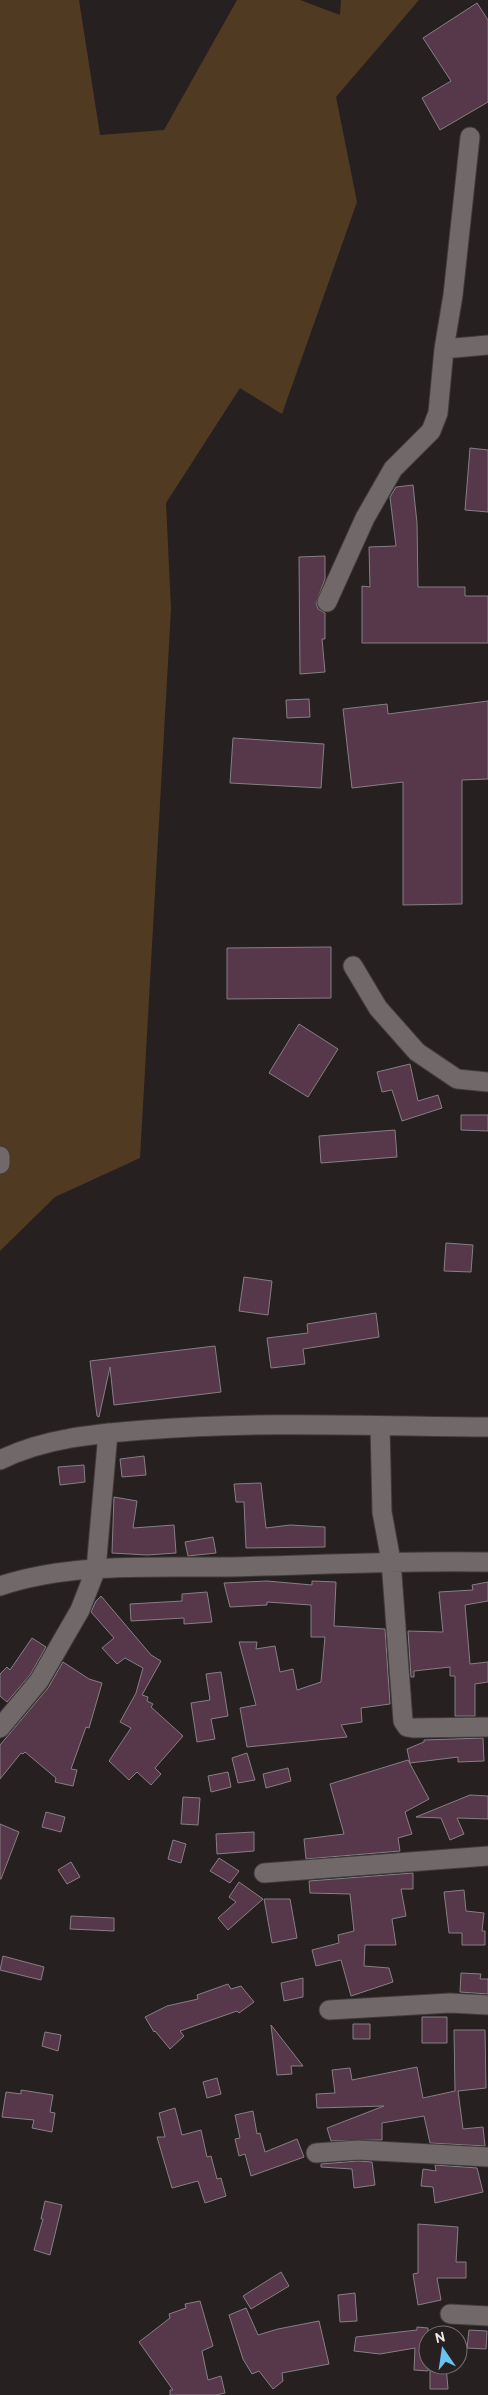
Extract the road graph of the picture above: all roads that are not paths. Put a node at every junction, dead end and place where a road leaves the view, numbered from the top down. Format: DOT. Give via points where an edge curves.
graph roads {
  1 [pos="470,137"];
  2 [pos="488,345"];
  3 [pos="444,349"];
  4 [pos="327,602"];
  5 [pos="353,966"];
  6 [pos="488,1082"];
  7 [pos="0,1156"];
  8 [pos="0,1164"];
  9 [pos="380,1426"];
  10 [pos="488,1427"];
  11 [pos="108,1433"];
  12 [pos="2,1453"];
  13 [pos="391,1561"];
  14 [pos="488,1562"];
  15 [pos="96,1569"];
  16 [pos="0,1586"];
  17 [pos="488,1727"];
  18 [pos="0,1728"];
  19 [pos="488,1856"];
  20 [pos="264,1874"];
  21 [pos="488,2005"];
  22 [pos="330,2010"];
  23 [pos="316,2153"];
  24 [pos="488,2157"];
  25 [pos="450,2314"];
  26 [pos="488,2316"];
  1 -- 3 [label="street"];
  2 -- 3 [label="street"];
  3 -- 4 [label="street" via="438,413 431,431 393,469 365,518"];
  5 -- 6 [label="street" via="378,1008 417,1052 457,1079"];
  7 -- 8 [label="street"];
  9 -- 10 [label="street"];
  9 -- 11 [label="street" via="270,1425"];
  9 -- 13 [label="street" via="382,1512"];
  11 -- 12 [label="street" via="54,1440"];
  11 -- 15 [label="street"];
  13 -- 14 [label="street"];
  13 -- 15 [label="street"];
  13 -- 17 [label="street" via="403,1721 407,1727 413,1728"];
  15 -- 16 [label="street" via="22,1579"];
  15 -- 18 [label="street" via="80,1610 39,1681"];
  19 -- 20 [label="street"];
  21 -- 22 [label="street" via="450,2003"];
  23 -- 24 [label="street" via="358,2150"];
  25 -- 26 [label="street"];
}
